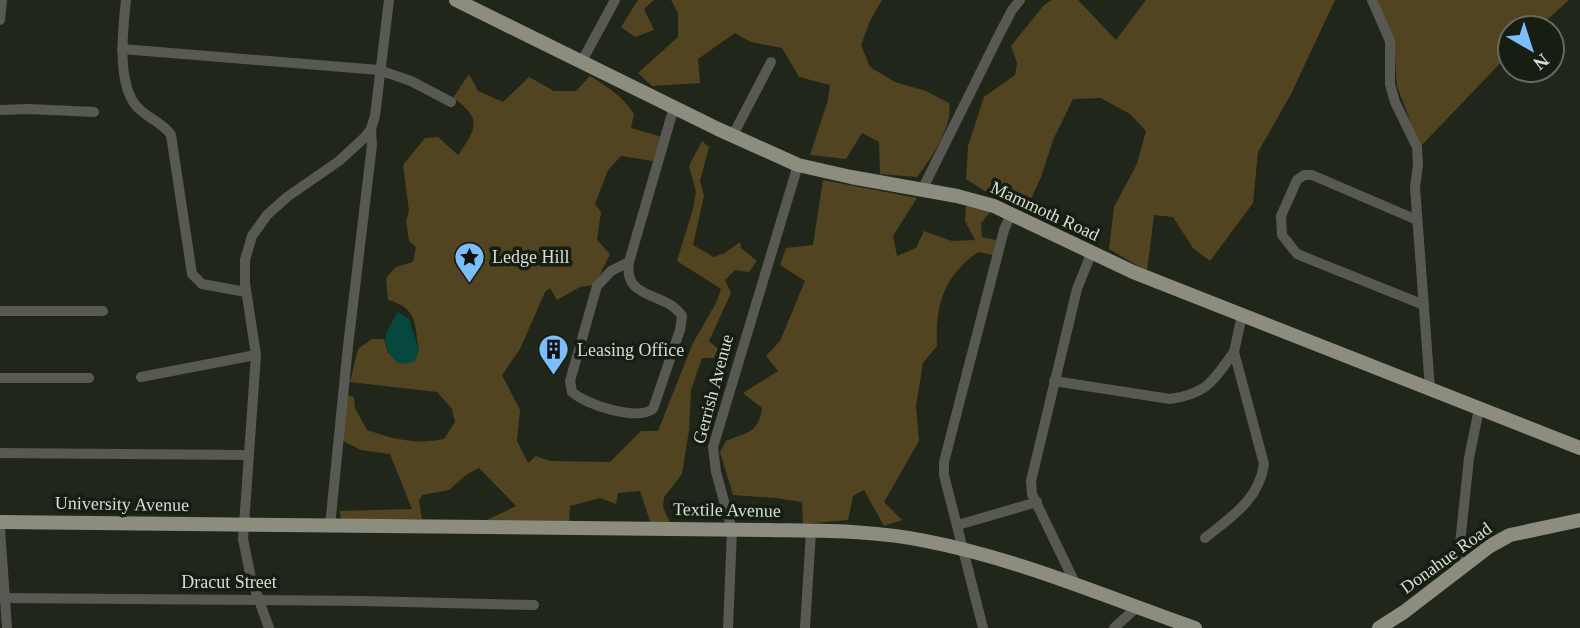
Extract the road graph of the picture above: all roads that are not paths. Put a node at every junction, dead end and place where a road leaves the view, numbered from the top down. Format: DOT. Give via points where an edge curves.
graph roads {
  1 [pos="2,0"];
  2 [pos="126,0"];
  3 [pos="389,0"];
  4 [pos="456,0"];
  5 [pos="615,0"];
  6 [pos="1020,0"];
  7 [pos="1372,0"];
  8 [pos="0,20"];
  9 [pos="122,49"];
  10 [pos="582,61"];
  11 [pos="771,62"];
  12 [pos="379,71"];
  13 [pos="451,102"];
  14 [pos="674,107"];
  15 [pos="0,110"];
  16 [pos="94,112"];
  17 [pos="371,128"];
  18 [pos="733,135"];
  19 [pos="798,165"];
  20 [pos="922,190"];
  21 [pos="1011,214"];
  22 [pos="1417,220"];
  23 [pos="1091,254"];
  24 [pos="629,262"];
  25 [pos="246,292"];
  26 [pos="1424,306"];
  27 [pos="0,311"];
  28 [pos="103,311"];
  29 [pos="1242,315"];
  30 [pos="1234,352"];
  31 [pos="256,355"];
  32 [pos="141,377"];
  33 [pos="0,378"];
  34 [pos="89,378"];
  35 [pos="1054,381"];
  36 [pos="1430,389"];
  37 [pos="1479,409"];
  38 [pos="1580,448"];
  39 [pos="0,453"];
  40 [pos="248,455"];
  41 [pos="1037,502"];
  42 [pos="1580,520"];
  43 [pos="0,523"];
  44 [pos="243,525"];
  45 [pos="958,525"];
  46 [pos="330,526"];
  47 [pos="0,529"];
  48 [pos="732,530"];
  49 [pos="811,531"];
  50 [pos="1205,538"];
  51 [pos="965,550"];
  52 [pos="1457,572"];
  53 [pos="1076,585"];
  54 [pos="2,598"];
  55 [pos="259,600"];
  56 [pos="534,605"];
  57 [pos="1137,607"];
  58 [pos="7,628"];
  59 [pos="269,628"];
  60 [pos="727,628"];
  61 [pos="805,628"];
  62 [pos="983,628"];
  63 [pos="1114,628"];
  64 [pos="1195,628"];
  65 [pos="1379,628"];
  1 -- 8 [label="street"];
  2 -- 9 [label="street"];
  3 -- 12 [label="street"];
  4 -- 10 [label="main road, Mammoth Road"];
  5 -- 10 [label="street"];
  6 -- 20 [label="street"];
  7 -- 22 [label="street" via="1390,41 1390,84 1395,102 1417,147"];
  9 -- 12 [label="street"];
  9 -- 25 [label="street" via="134,104 171,135 192,274 202,284"];
  10 -- 14 [label="main road, Mammoth Road"];
  11 -- 18 [label="street"];
  12 -- 13 [label="street"];
  12 -- 17 [label="street"];
  14 -- 18 [label="main road, Mammoth Road"];
  14 -- 24 [label="street"];
  15 -- 16 [label="street"];
  17 -- 25 [label="street" via="339,161 287,197 261,222 248,245"];
  17 -- 46 [label="street"];
  18 -- 19 [label="main road, Mammoth Road"];
  19 -- 20 [label="main road, Mammoth Road"];
  19 -- 48 [label="street, Gerrish Avenue" via="713,447"];
  20 -- 21 [label="main road, Mammoth Road" via="973,200"];
  21 -- 23 [label="main road, Mammoth Road"];
  21 -- 45 [label="street" via="946,451 944,475"];
  22 -- 26 [label="street"];
  22 -- 26 [label="street" via="1312,175 1297,180 1281,216 1282,235 1297,254"];
  23 -- 29 [label="main road, Mammoth Road"];
  23 -- 35 [label="street" via="1077,289"];
  24 -- 24 [label="street" via="611,271 597,286 570,386 581,399 641,415 653,409 682,325 681,316 670,304 632,285"];
  25 -- 31 [label="street"];
  26 -- 36 [label="street"];
  27 -- 28 [label="street"];
  29 -- 30 [label="street"];
  29 -- 36 [label="main road, Mammoth Road"];
  30 -- 35 [label="street" via="1203,390 1170,399"];
  30 -- 50 [label="street" via="1263,473 1250,501"];
  31 -- 32 [label="street"];
  31 -- 40 [label="street"];
  33 -- 34 [label="street"];
  35 -- 41 [label="street" via="1032,468 1032,494"];
  36 -- 37 [label="main road, Mammoth Road"];
  37 -- 38 [label="main road, Mammoth Road"];
  37 -- 52 [label="street"];
  39 -- 40 [label="street"];
  40 -- 44 [label="street"];
  41 -- 45 [label="street"];
  41 -- 53 [label="street"];
  42 -- 52 [label="main road, Donahue Road" via="1510,535"];
  43 -- 44 [label="main road, University Avenue"];
  44 -- 46 [label="main road, Textile Avenue"];
  44 -- 55 [label="street" via="247,562"];
  45 -- 51 [label="street"];
  46 -- 48 [label="main road, Textile Avenue"];
  47 -- 54 [label="street"];
  48 -- 49 [label="main road, Textile Avenue"];
  48 -- 60 [label="street, Gerrish Avenue"];
  49 -- 51 [label="main road, Textile Avenue" via="881,534"];
  49 -- 61 [label="street"];
  51 -- 53 [label="main road, Textile Avenue"];
  51 -- 62 [label="street"];
  52 -- 65 [label="main road, Donahue Road"];
  53 -- 57 [label="main road, Textile Avenue"];
  54 -- 55 [label="street, Dracut Street"];
  54 -- 58 [label="street"];
  55 -- 56 [label="street, Dracut Street"];
  55 -- 59 [label="street"];
  57 -- 63 [label="street"];
  57 -- 64 [label="main road, Textile Avenue"];
}
